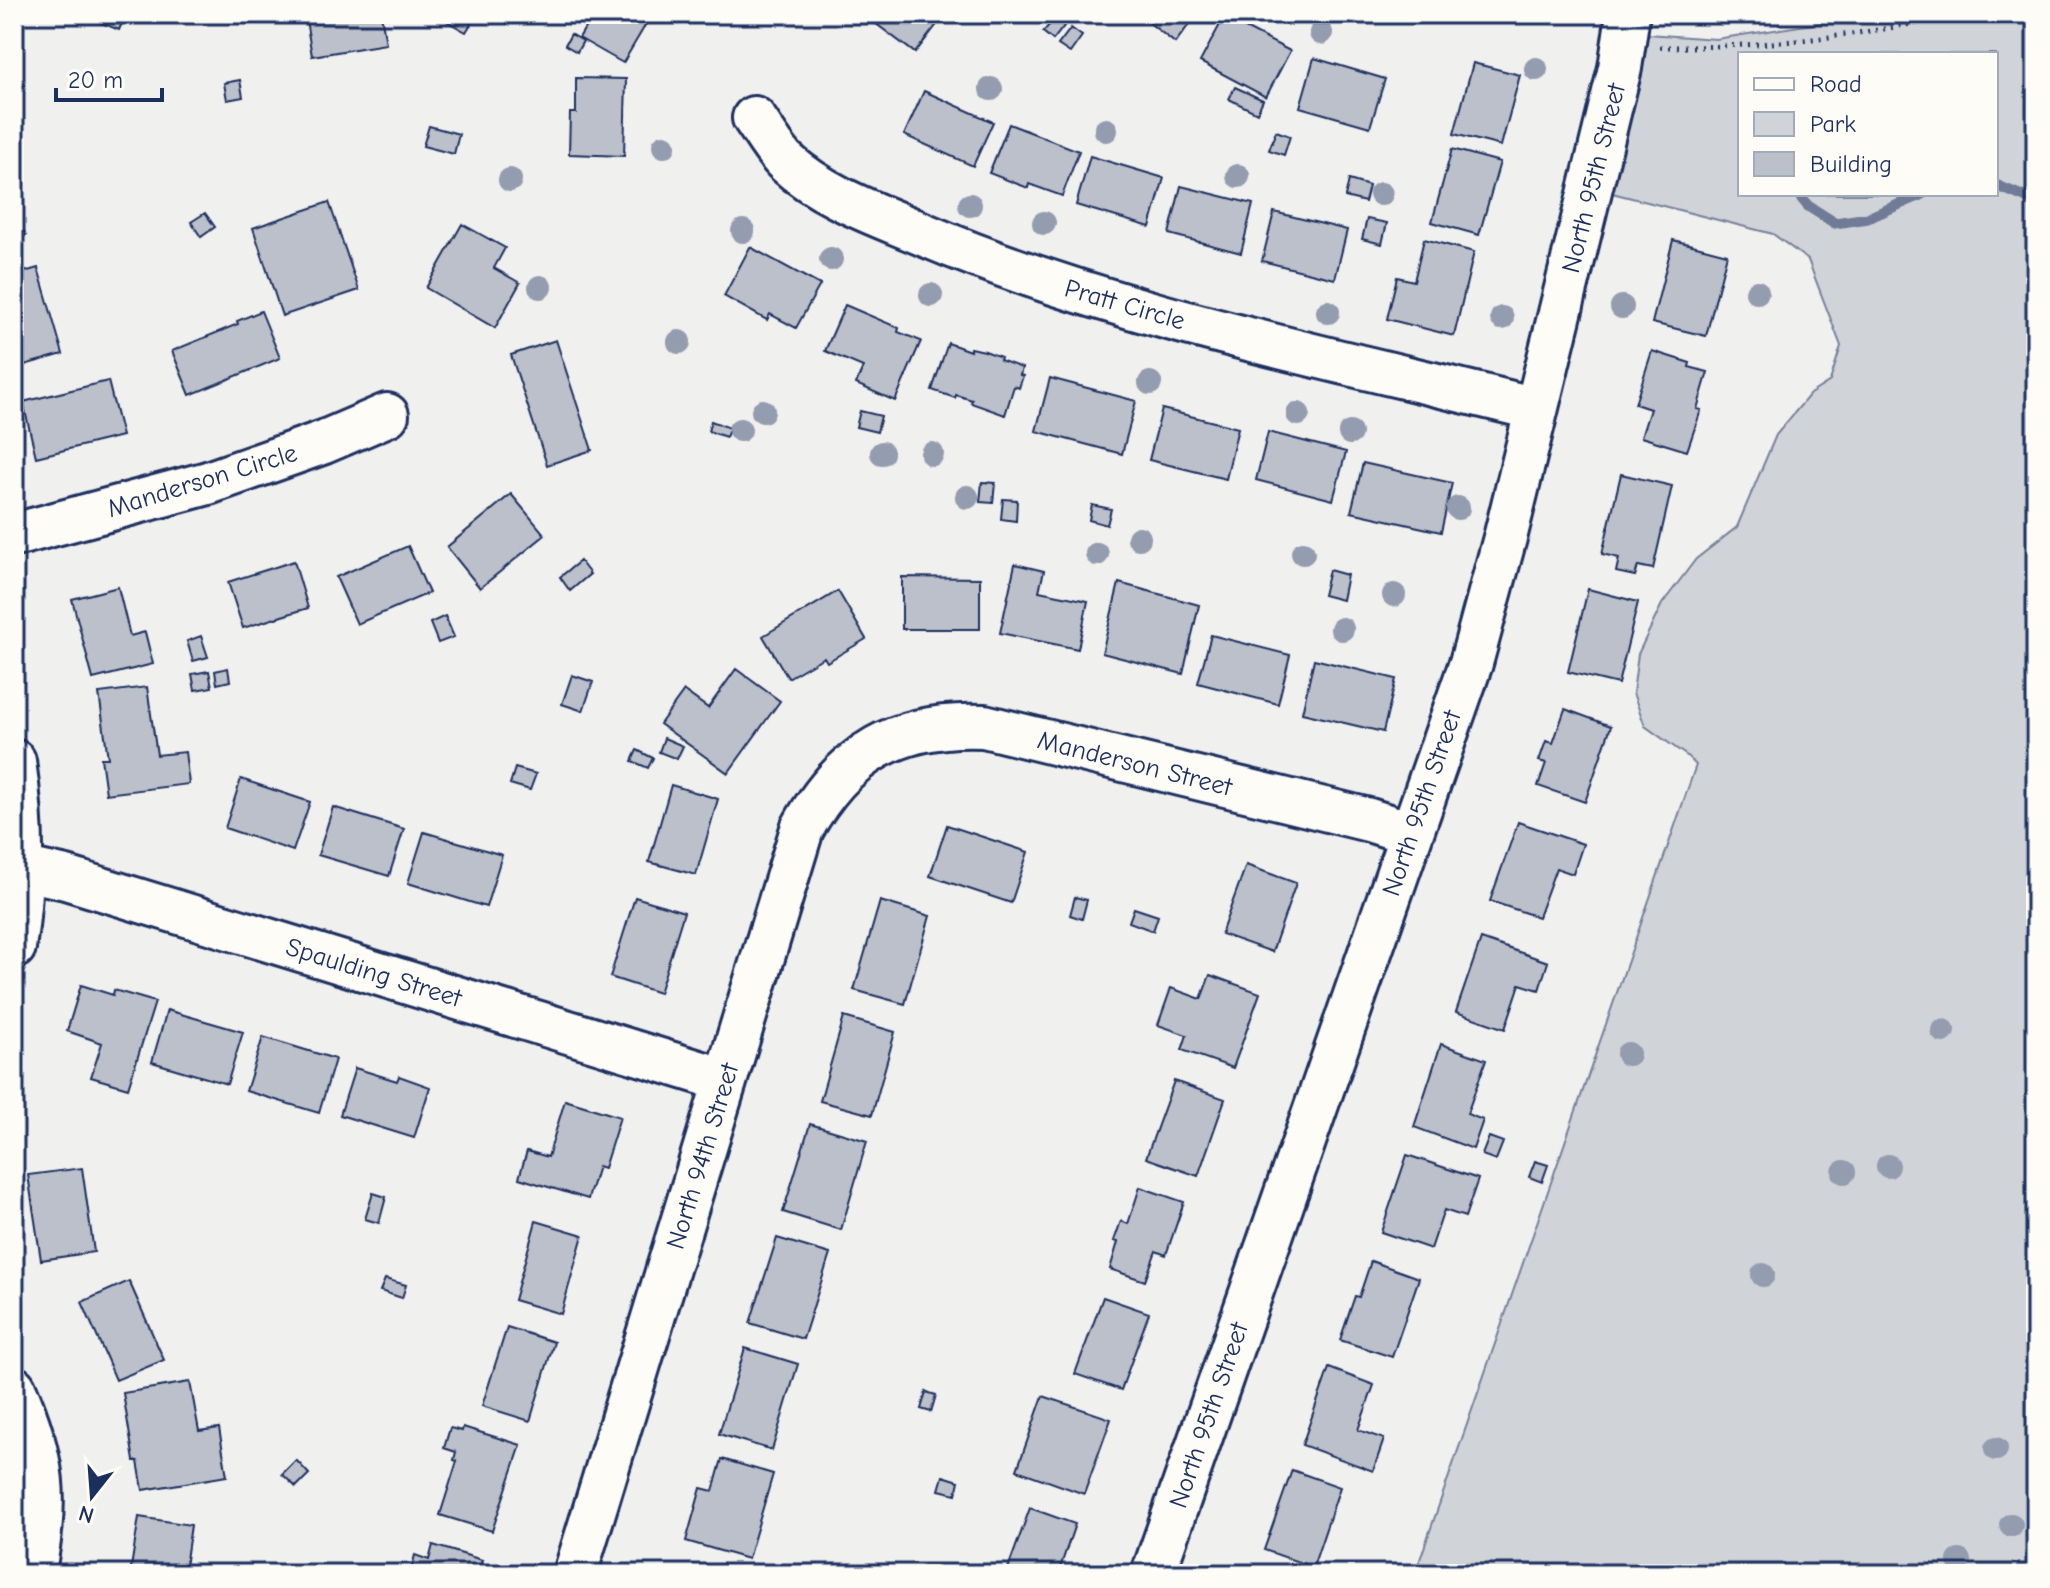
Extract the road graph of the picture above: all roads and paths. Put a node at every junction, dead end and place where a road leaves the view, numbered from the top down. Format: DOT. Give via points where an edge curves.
graph roads {
  1 [pos="1628,14"];
  2 [pos="1960,14"];
  3 [pos="1655,47"];
  4 [pos="754,118"];
  5 [pos="1536,409"];
  6 [pos="387,415"];
  7 [pos="14,535"];
  8 [pos="861,756"];
  9 [pos="14,761"];
  10 [pos="1410,833"];
  11 [pos="21,868"];
  12 [pos="14,947"];
  13 [pos="725,1080"];
  14 [pos="14,1388"];
  15 [pos="33,1574"];
  16 [pos="575,1574"];
  17 [pos="1153,1574"];
  1 -- 5 [label="street, North 95th Street" via="1620,68"];
  2 -- 3 [label="path" via="1837,36 1717,48"];
  4 -- 5 [label="street, Pratt Circle" via="785,161 821,187 971,255 1146,312"];
  5 -- 10 [label="street, North 95th Street" via="1471,663"];
  6 -- 7 [label="street, Manderson Circle" via="208,483"];
  8 -- 10 [label="street, Manderson Street" via="918,729 984,726"];
  8 -- 13 [label="street, North 94th Street" via="817,802 802,829"];
  9 -- 11 [label="street"];
  10 -- 17 [label="street, North 95th Street"];
  11 -- 12 [label="street"];
  11 -- 13 [label="street, Spaulding Street"];
  13 -- 16 [label="street, North 94th Street"];
  14 -- 15 [label="street" via="38,1452 43,1497"];
}
